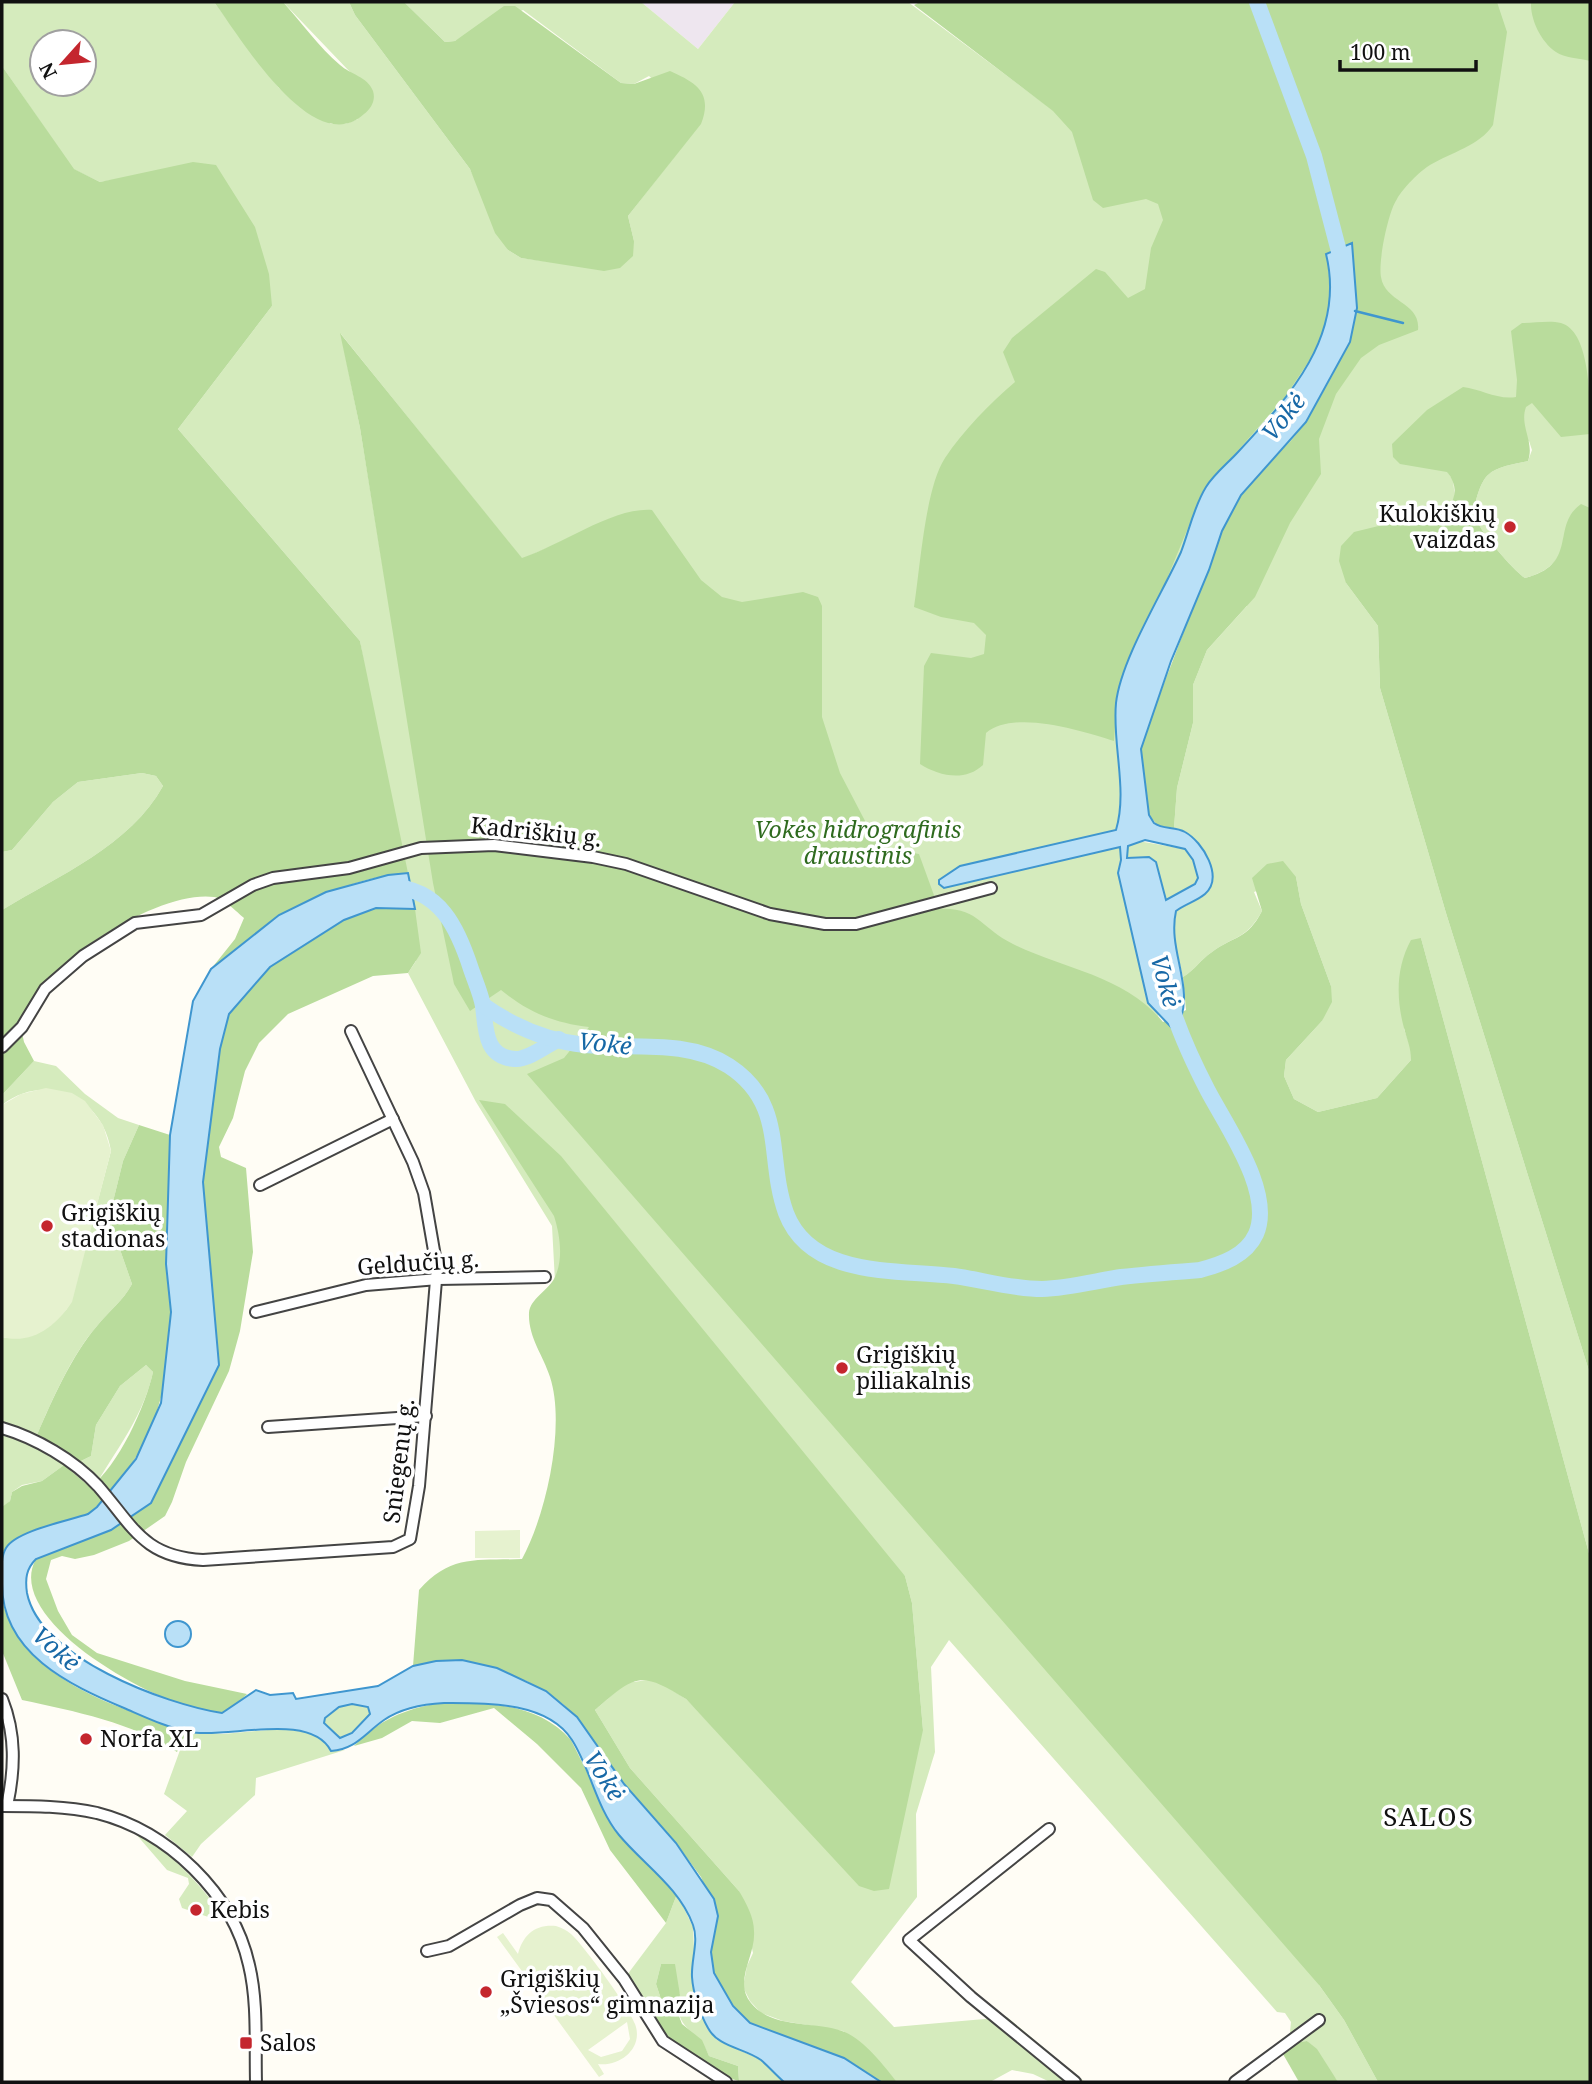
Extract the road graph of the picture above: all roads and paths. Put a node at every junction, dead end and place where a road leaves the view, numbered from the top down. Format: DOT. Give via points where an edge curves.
graph roads {
  1 [pos="991,888"];
  2 [pos="351,1031"];
  3 [pos="2,1047"];
  4 [pos="393,1119"];
  5 [pos="260,1185"];
  6 [pos="545,1278"];
  7 [pos="438,1279"];
  8 [pos="256,1312"];
  9 [pos="425,1416"];
  10 [pos="268,1427"];
  11 [pos="2,1428"];
  12 [pos="2,1699"];
  13 [pos="4,1806"];
  14 [pos="1049,1829"];
  15 [pos="427,1951"];
  16 [pos="1319,2020"];
  17 [pos="256,2082"];
  18 [pos="726,2082"];
  19 [pos="1075,2082"];
  20 [pos="1235,2082"];
  1 -- 3 [label="street, Kadriškių g." via="856,924 825,924 770,914 593,857 494,845 421,848 349,868 274,878 201,915 135,923 83,956 52,983"];
  2 -- 4 [label="street, Sniegenų g."];
  4 -- 5 [label="street"];
  4 -- 7 [label="street, Sniegenų g." via="424,1193"];
  6 -- 7 [label="street, Geldučių g."];
  7 -- 8 [label="street, Geldučių g." via="366,1285"];
  7 -- 9 [label="street, Sniegenų g."];
  9 -- 10 [label="street"];
  9 -- 11 [label="street, Sniegenų g." via="410,1539 393,1547 203,1560 162,1552 134,1533 97,1486 42,1445"];
  12 -- 13 [label="street" via="13,1751 13,1780"];
  13 -- 17 [label="street" via="72,1808 100,1814 160,1841 204,1880 230,1915 248,1960"];
  14 -- 19 [label="street" via="909,1940"];
  15 -- 18 [label="street" via="449,1946 537,1898 551,1900 583,1928 624,1979 663,2041"];
  16 -- 20 [label="street"];
}
